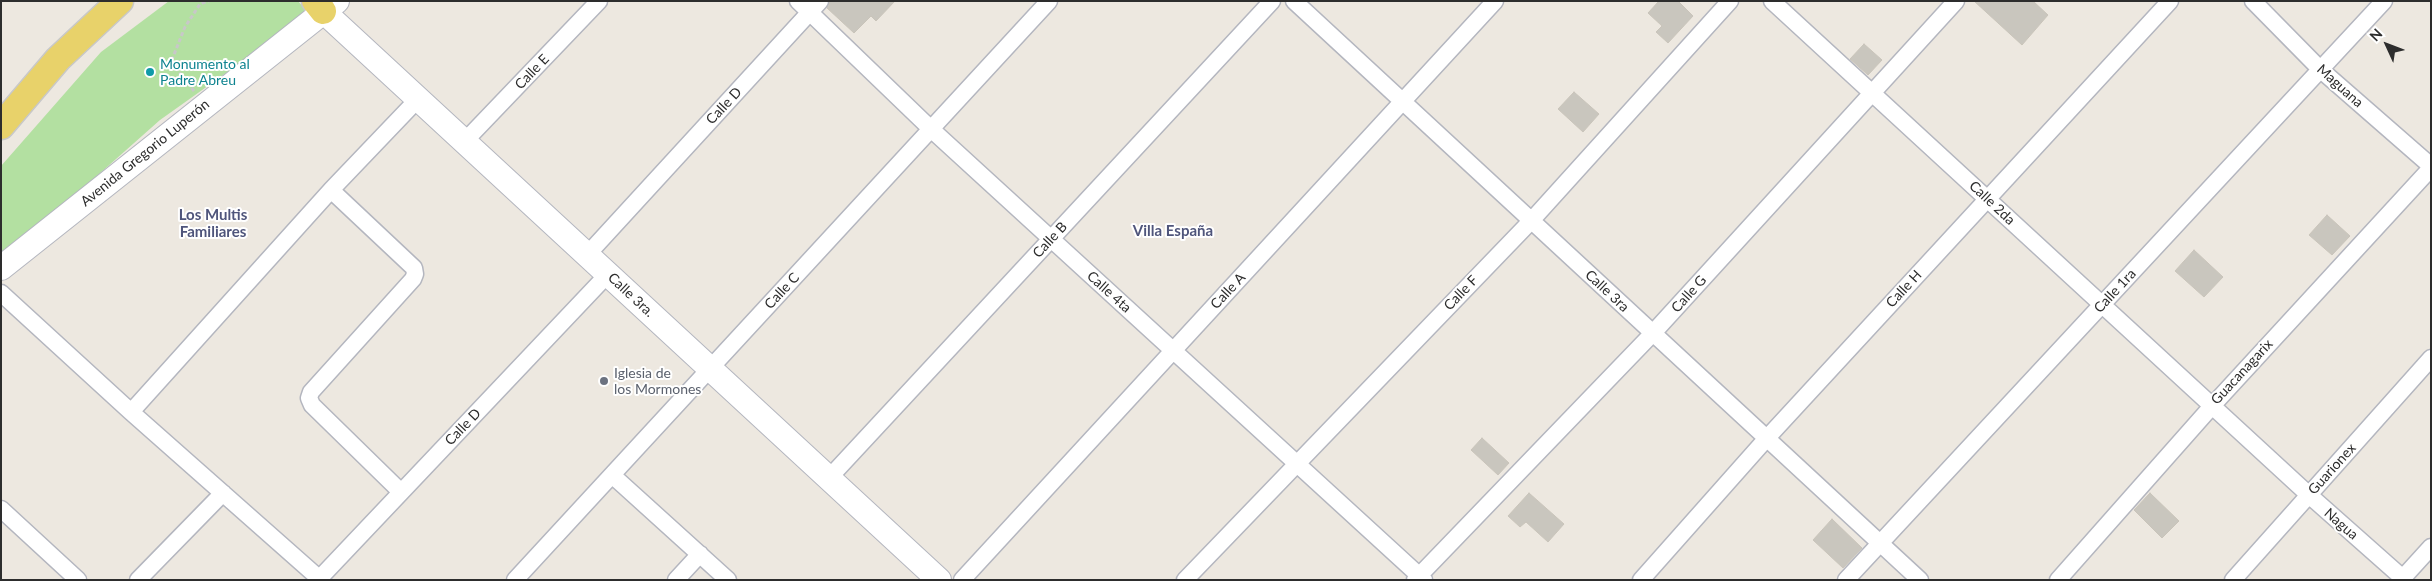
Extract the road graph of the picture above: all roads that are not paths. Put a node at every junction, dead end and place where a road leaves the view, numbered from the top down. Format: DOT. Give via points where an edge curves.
graph roads {
  1 [pos="120,1"];
  2 [pos="599,1"];
  3 [pos="1049,1"];
  4 [pos="1272,1"];
  5 [pos="1294,1"];
  6 [pos="1495,1"];
  7 [pos="1730,1"];
  8 [pos="1772,1"];
  9 [pos="1956,1"];
  10 [pos="2170,1"];
  11 [pos="2252,1"];
  12 [pos="2384,1"];
  13 [pos="327,4"];
  14 [pos="810,5"];
  15 [pos="2321,70"];
  16 [pos="1872,93"];
  17 [pos="418,99"];
  18 [pos="1403,102"];
  19 [pos="1,126"];
  20 [pos="931,129"];
  21 [pos="464,142"];
  22 [pos="2431,167"];
  23 [pos="331,190"];
  24 [pos="1988,198"];
  25 [pos="1531,221"];
  26 [pos="1051,239"];
  27 [pos="587,255"];
  28 [pos="1,268"];
  29 [pos="608,274"];
  30 [pos="1,293"];
  31 [pos="2102,305"];
  32 [pos="1653,333"];
  33 [pos="1173,350"];
  34 [pos="2431,358"];
  35 [pos="710,369"];
  36 [pos="2212,406"];
  37 [pos="131,412"];
  38 [pos="1767,438"];
  39 [pos="1296,463"];
  40 [pos="612,475"];
  41 [pos="829,478"];
  42 [pos="401,492"];
  43 [pos="223,493"];
  44 [pos="2309,495"];
  45 [pos="1,509"];
  46 [pos="1880,543"];
  47 [pos="2431,547"];
  48 [pos="700,554"];
  49 [pos="1419,578"];
  50 [pos="319,579"];
  51 [pos="2403,579"];
  52 [pos="78,580"];
  53 [pos="138,580"];
  54 [pos="515,580"];
  55 [pos="676,580"];
  56 [pos="728,580"];
  57 [pos="939,580"];
  58 [pos="962,580"];
  59 [pos="1185,580"];
  60 [pos="1641,580"];
  61 [pos="1846,580"];
  62 [pos="1920,580"];
  63 [pos="2058,580"];
  64 [pos="2233,580"];
  1 -- 19 [label="main road" via="58,60"];
  2 -- 21 [label="street, Calle E"];
  3 -- 20 [label="street, Calle C"];
  4 -- 26 [label="street, Calle B"];
  5 -- 18 [label="street, Calle 3ra"];
  6 -- 18 [label="street, Calle A"];
  7 -- 25 [label="street, Calle F"];
  8 -- 16 [label="street, Calle 2da"];
  9 -- 16 [label="street, Calle G"];
  10 -- 24 [label="street, Calle H"];
  11 -- 15 [label="street, Maguana"];
  12 -- 15 [label="street, Calle 1ra"];
  13 -- 17 [label="main road, Calle 3ra."];
  13 -- 28 [label="main road, Avenida Gregorio Luperón"];
  14 -- 20 [label="street, Calle 4ta"];
  14 -- 27 [label="street, Calle D"];
  15 -- 22 [label="street, Maguana"];
  15 -- 31 [label="street, Calle 1ra"];
  16 -- 24 [label="street, Calle 2da"];
  16 -- 32 [label="street, Calle G"];
  17 -- 21 [label="main road, Calle 3ra."];
  17 -- 23 [label="street"];
  18 -- 25 [label="street, Calle 3ra"];
  18 -- 33 [label="street, Calle A"];
  20 -- 26 [label="street, Calle 4ta"];
  20 -- 35 [label="street, Calle C"];
  21 -- 27 [label="main road, Calle 3ra."];
  22 -- 36 [label="street, Guacanagarix"];
  23 -- 37 [label="street"];
  23 -- 42 [label="street" via="414,268 415,274 311,392 310,398 312,405"];
  24 -- 31 [label="street, Calle 2da"];
  24 -- 38 [label="street, Calle H"];
  25 -- 32 [label="street, Calle 3ra"];
  25 -- 39 [label="street, Calle F"];
  26 -- 33 [label="street, Calle 4ta"];
  26 -- 41 [label="street, Calle B"];
  27 -- 29 [label="main road, Calle 3ra."];
  29 -- 35 [label="main road, Calle 3ra."];
  29 -- 42 [label="street, Calle D"];
  30 -- 37 [label="street"];
  31 -- 36 [label="street, Calle 2da"];
  31 -- 46 [label="street, Calle 1ra"];
  32 -- 38 [label="street, Calle 3ra"];
  32 -- 49 [label="street, Calle G"];
  33 -- 39 [label="street, Calle 4ta"];
  33 -- 58 [label="street, Calle A"];
  34 -- 44 [label="street, Guarionex"];
  35 -- 40 [label="street, Calle C"];
  35 -- 41 [label="main road, Calle 3ra."];
  36 -- 44 [label="street, Nagua"];
  36 -- 63 [label="street, Guacanagarix"];
  37 -- 43 [label="street"];
  38 -- 46 [label="street, Calle 3ra"];
  38 -- 60 [label="street, Calle H"];
  39 -- 49 [label="street, Calle 4ta"];
  39 -- 59 [label="street, Calle F"];
  40 -- 48 [label="street"];
  40 -- 54 [label="street, Calle C"];
  41 -- 57 [label="main road, Calle 3ra."];
  42 -- 50 [label="street, Calle D"];
  43 -- 50 [label="street"];
  43 -- 53 [label="street"];
  44 -- 51 [label="street, Nagua"];
  44 -- 64 [label="street, Guarionex"];
  45 -- 52 [label="street"];
  46 -- 61 [label="street, Calle 1ra"];
  46 -- 62 [label="street, Calle 3ra"];
  47 -- 51 [label="street"];
  48 -- 55 [label="street"];
  48 -- 56 [label="street"];
}
